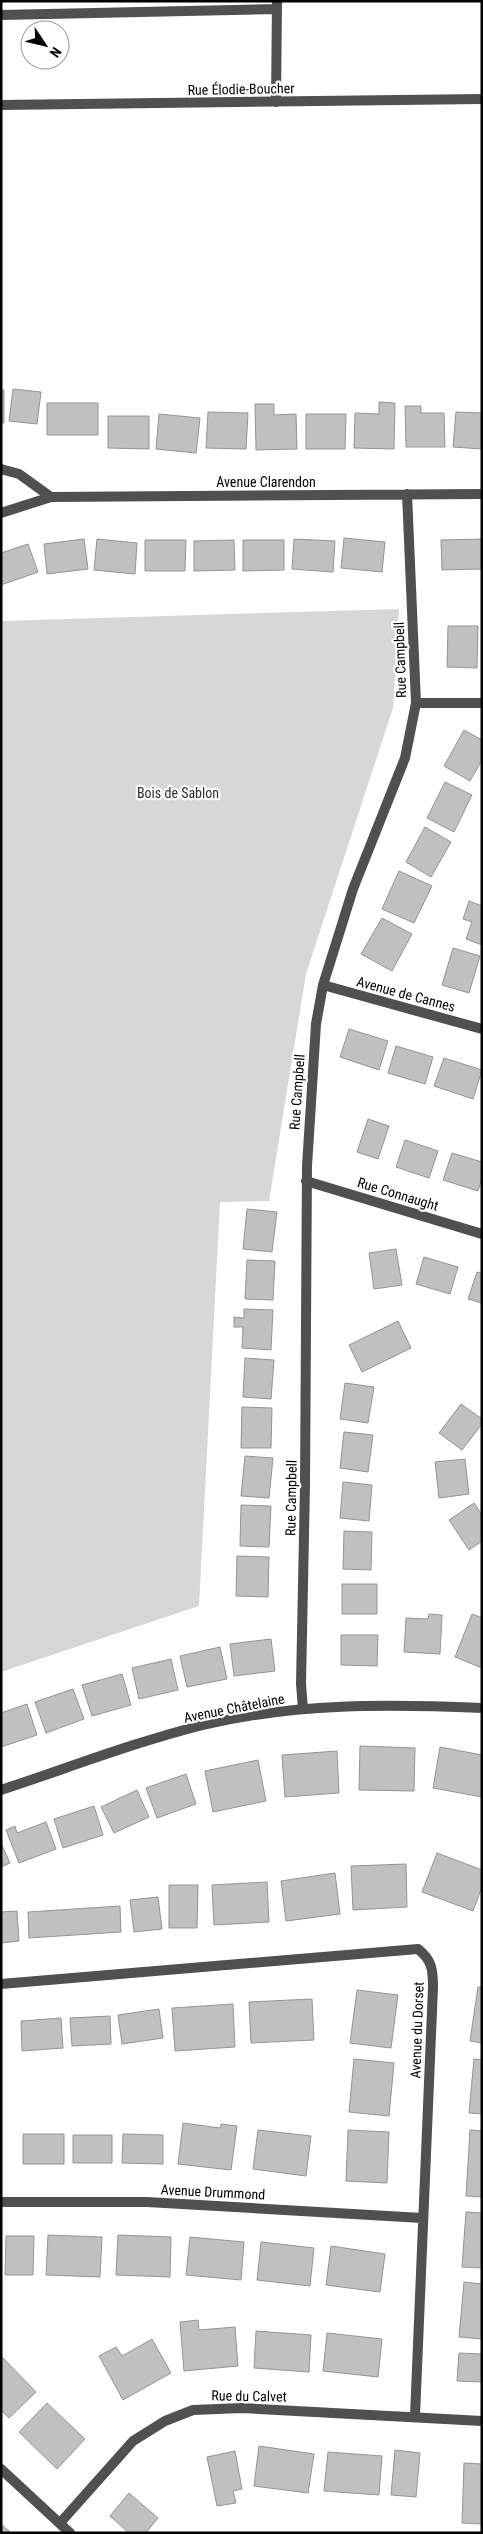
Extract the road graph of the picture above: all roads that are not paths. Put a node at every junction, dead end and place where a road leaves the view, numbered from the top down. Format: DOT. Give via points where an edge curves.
graph roads {
  1 [pos="277,5"];
  2 [pos="1,15"];
  3 [pos="482,99"];
  4 [pos="276,102"];
  5 [pos="1,105"];
  6 [pos="1,469"];
  7 [pos="407,494"];
  8 [pos="482,494"];
  9 [pos="51,497"];
  10 [pos="1,513"];
  11 [pos="416,703"];
  12 [pos="482,703"];
  13 [pos="323,985"];
  14 [pos="482,1029"];
  15 [pos="306,1181"];
  16 [pos="482,1234"];
  17 [pos="482,1708"];
  18 [pos="303,1709"];
  19 [pos="1,1790"];
  20 [pos="1,1984"];
  21 [pos="1,2202"];
  22 [pos="422,2218"];
  23 [pos="414,2416"];
  24 [pos="482,2421"];
  25 [pos="1,2469"];
  26 [pos="60,2523"];
  27 [pos="70,2533"];
  1 -- 2 [label="street"];
  1 -- 4 [label="street"];
  3 -- 4 [label="street, Rue Élodie-Boucher"];
  4 -- 5 [label="street, Rue Élodie-Boucher"];
  6 -- 9 [label="street" via="19,474"];
  7 -- 8 [label="street, Avenue Clarendon"];
  7 -- 9 [label="street, Avenue Clarendon"];
  7 -- 11 [label="street, Rue Campbell"];
  9 -- 10 [label="street, Avenue Clarendon"];
  11 -- 12 [label="street"];
  11 -- 13 [label="street, Rue Campbell" via="405,758 352,889"];
  13 -- 14 [label="street, Avenue de Cannes"];
  13 -- 15 [label="street, Rue Campbell" via="316,1024"];
  15 -- 16 [label="street, Rue Connaught"];
  15 -- 18 [label="street, Rue Campbell" via="306,1475 300,1684"];
  17 -- 18 [label="street, Avenue Châtelaine" via="424,1705"];
  18 -- 19 [label="street, Avenue Châtelaine" via="203,1726 122,1749"];
  20 -- 22 [label="street, Avenue du Dorset" via="418,1949 428,1957 433,1979"];
  21 -- 22 [label="street, Avenue Drummond" via="147,2202"];
  22 -- 23 [label="street, Avenue du Dorset"];
  23 -- 24 [label="street, Rue du Calvet"];
  23 -- 26 [label="street, Rue du Calvet" via="218,2408 193,2410 165,2421 134,2441"];
  25 -- 26 [label="street"];
  26 -- 27 [label="street"];
}
